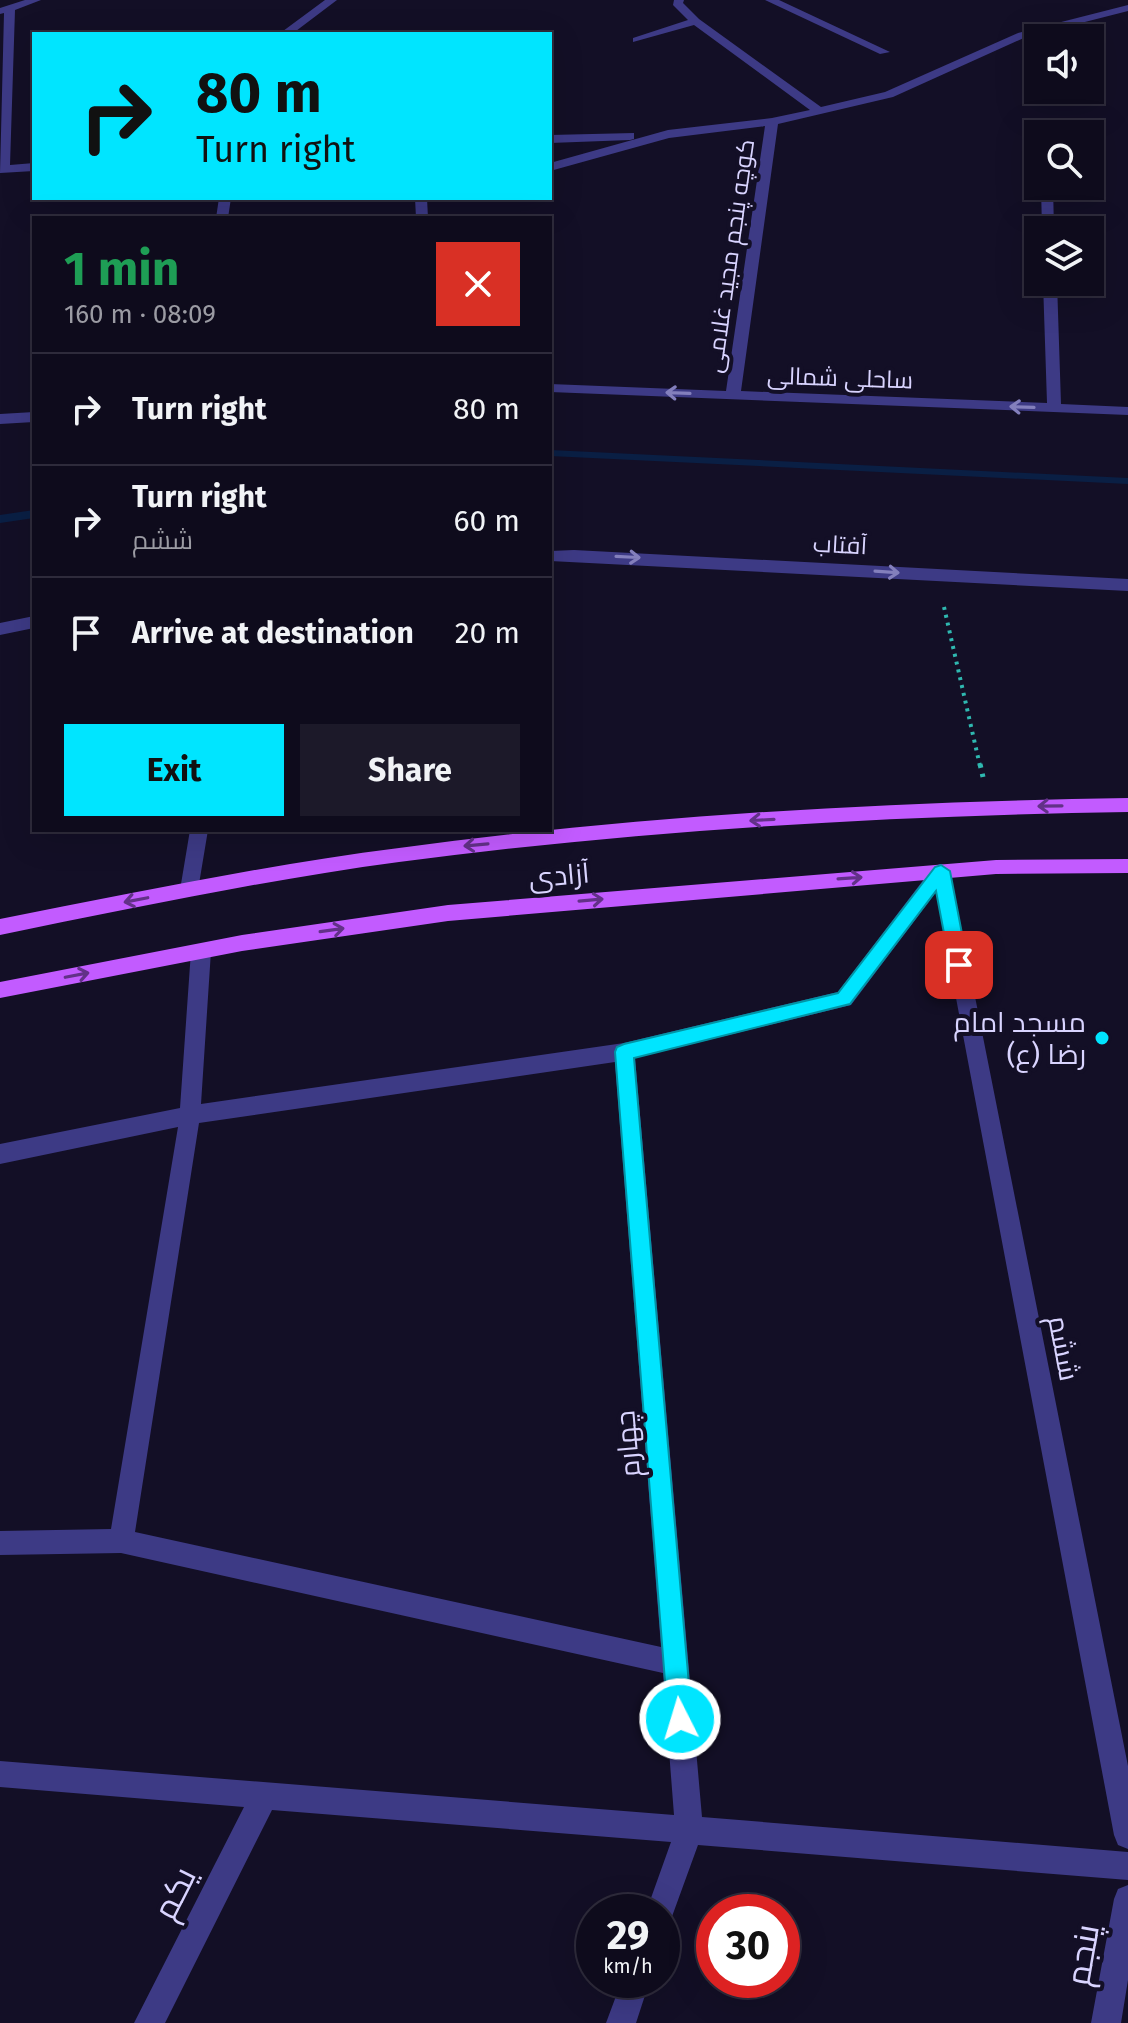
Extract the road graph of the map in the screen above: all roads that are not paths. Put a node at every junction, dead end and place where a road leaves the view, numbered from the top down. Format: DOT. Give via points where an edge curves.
graph roads {
  1 [pos="36,0"];
  2 [pos="332,0"];
  3 [pos="679,0"];
  4 [pos="770,0"];
  5 [pos="1128,8"];
  6 [pos="5,9"];
  7 [pos="695,21"];
  8 [pos="288,32"];
  9 [pos="637,40"];
  10 [pos="884,52"];
  11 [pos="819,111"];
  12 [pos="772,122"];
  13 [pos="668,134"];
  14 [pos="552,139"];
  15 [pos="552,166"];
  16 [pos="32,167"];
  17 [pos="2,169"];
  18 [pos="1050,296"];
  19 [pos="552,388"];
  20 [pos="733,395"];
  21 [pos="1054,408"];
  22 [pos="1128,411"];
  23 [pos="32,417"];
  24 [pos="0,419"];
  25 [pos="552,556"];
  26 [pos="1128,585"];
  27 [pos="32,622"];
  28 [pos="0,629"];
  29 [pos="1128,805"];
  30 [pos="199,832"];
  31 [pos="1128,866"];
  32 [pos="941,871"];
  33 [pos="189,890"];
  34 [pos="0,927"];
  35 [pos="201,951"];
  36 [pos="0,990"];
  37 [pos="624,1052"];
  38 [pos="190,1115"];
  39 [pos="0,1154"];
  40 [pos="121,1541"];
  41 [pos="0,1543"];
  42 [pos="675,1663"];
  43 [pos="0,1774"];
  44 [pos="264,1796"];
  45 [pos="689,1830"];
  46 [pos="1128,1835"];
  47 [pos="1128,1866"];
  48 [pos="666,1894"];
  49 [pos="1128,1899"];
  50 [pos="630,1998"];
  51 [pos="149,2023"];
  52 [pos="621,2023"];
  53 [pos="1106,2023"];
  1 -- 6 [label="street"];
  2 -- 8 [label="street"];
  3 -- 7 [label="street"];
  4 -- 10 [label="street"];
  5 -- 11 [label="street" via="1022,35 889,95"];
  6 -- 17 [label="street"];
  7 -- 9 [label="street"];
  7 -- 11 [label="street"];
  11 -- 12 [label="street"];
  12 -- 13 [label="street"];
  12 -- 20 [label="street, کوچه پنجم مجید غلامی"];
  13 -- 14 [label="street"];
  13 -- 15 [label="street"];
  16 -- 17 [label="street"];
  18 -- 21 [label="street"];
  20 -- 19 [label="street, ساحلی شمالی, one-way"];
  21 -- 20 [label="street, ساحلی شمالی, one-way"];
  21 -- 22 [label="street, ساحلی شمالی"];
  23 -- 24 [label="street"];
  25 -- 26 [label="street, آفتاب, one-way"];
  27 -- 28 [label="street"];
  29 -- 33 [label="main road, آزادی, one-way" via="990,806 734,822 452,848"];
  30 -- 33 [label="street"];
  31 -- 32 [label="main road, آزادی"];
  35 -- 32 [label="main road, آزادی, one-way" via="448,913"];
  32 -- 37 [label="street" via="844,999"];
  32 -- 46 [label="street, ششم"];
  33 -- 34 [label="main road, آزادی, one-way"];
  36 -- 35 [label="main road, آزادی, one-way"];
  35 -- 38 [label="street"];
  37 -- 38 [label="street"];
  37 -- 42 [label="street, چهارم"];
  38 -- 39 [label="street"];
  38 -- 40 [label="street"];
  40 -- 41 [label="street"];
  40 -- 42 [label="street"];
  42 -- 45 [label="street, چهارم"];
  43 -- 44 [label="street"];
  44 -- 45 [label="street"];
  44 -- 51 [label="street, یکم"];
  45 -- 47 [label="street"];
  45 -- 48 [label="street"];
  49 -- 53 [label="street, پنجم"];
  50 -- 52 [label="street"];
}
